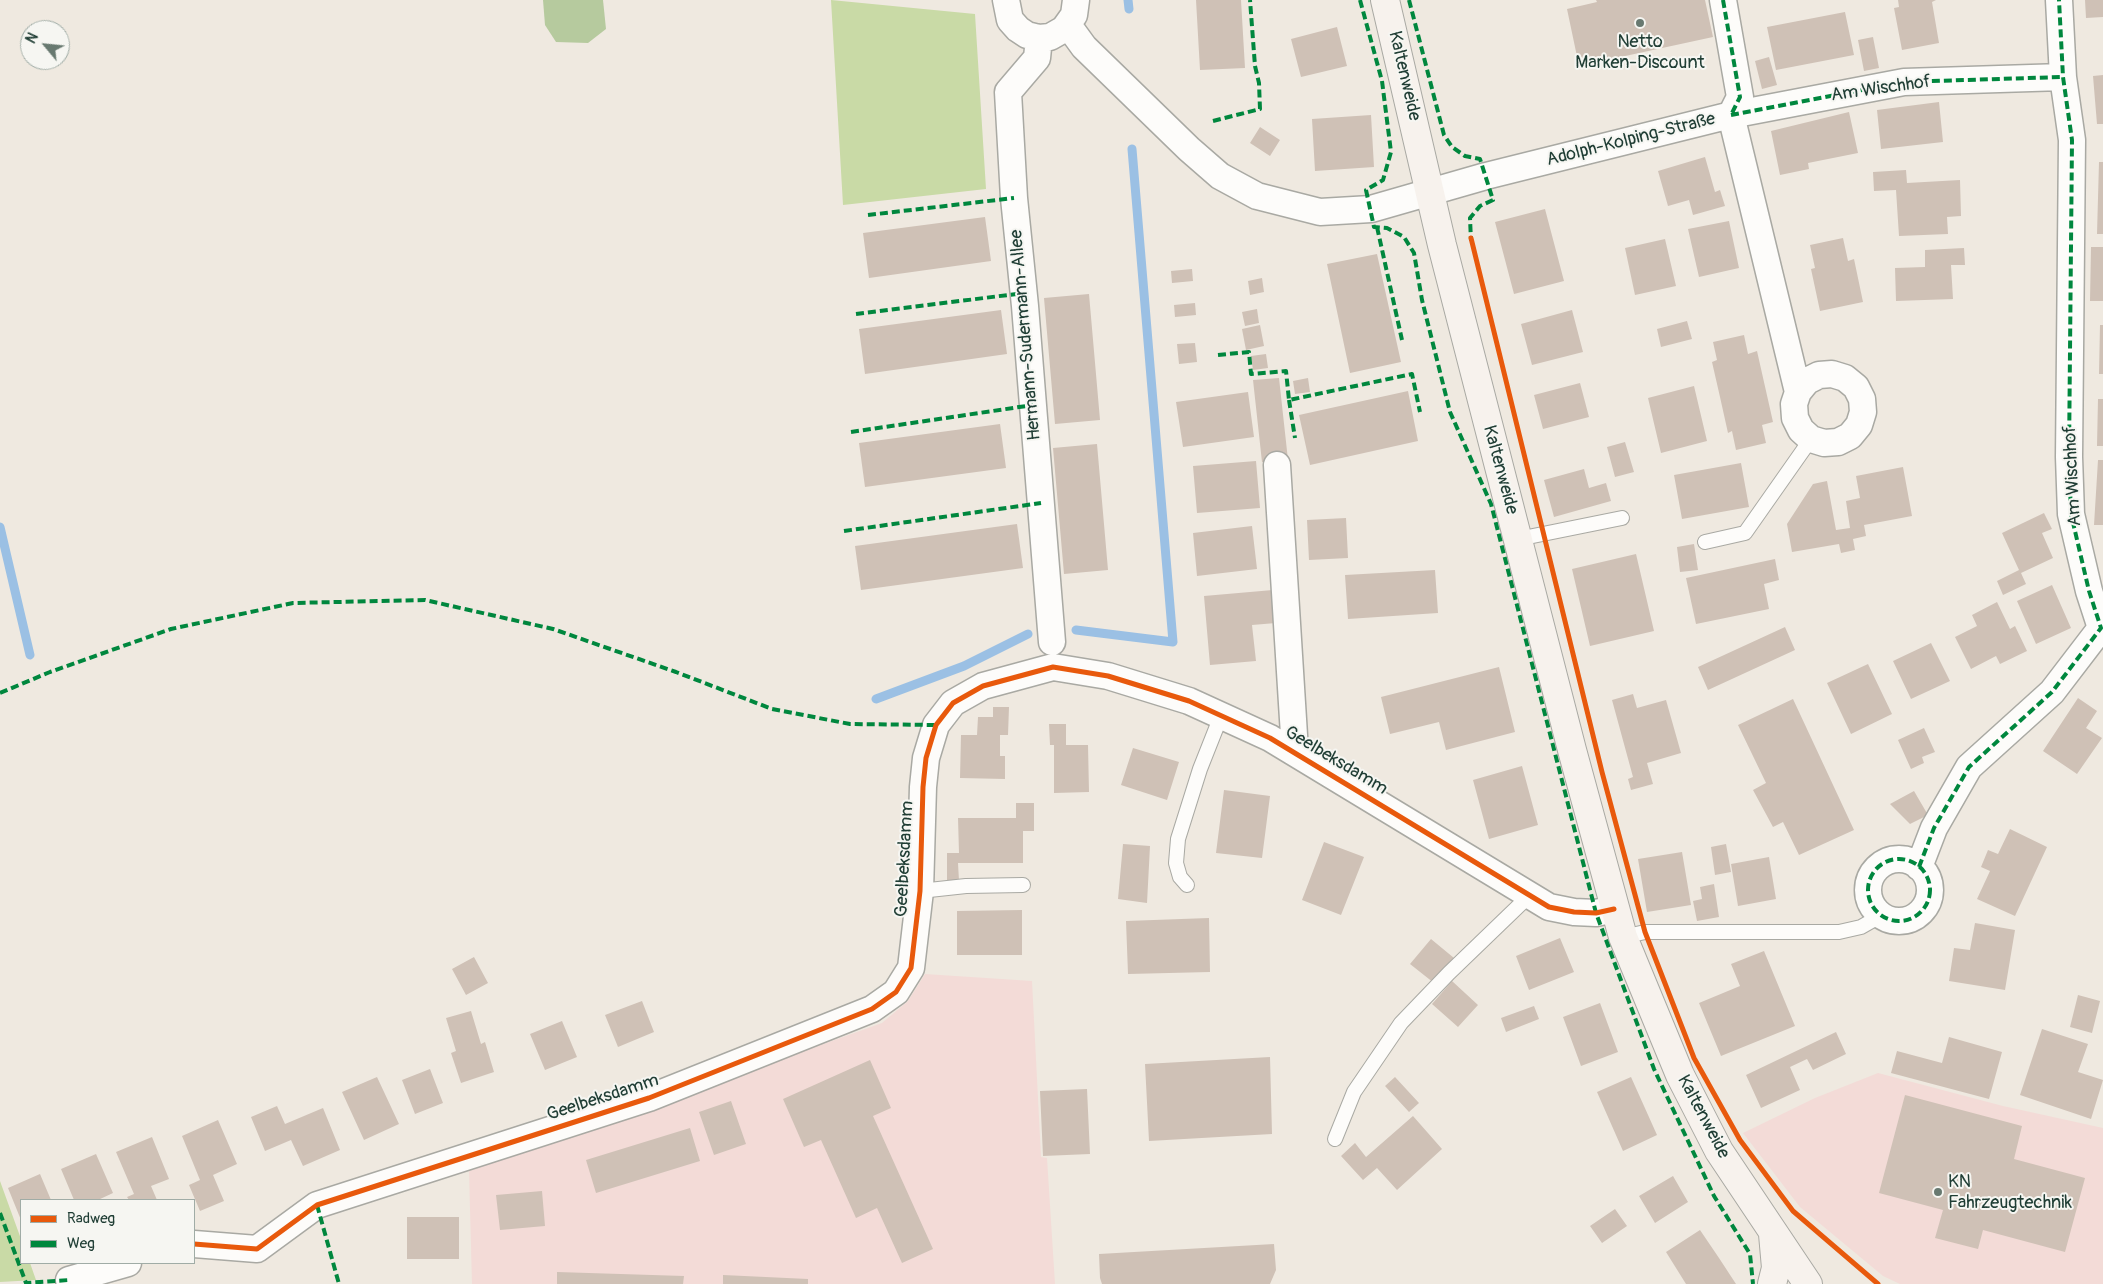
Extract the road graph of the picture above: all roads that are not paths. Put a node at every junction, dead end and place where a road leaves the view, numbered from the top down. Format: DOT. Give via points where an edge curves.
graph roads {
  1 [pos="1006,0"];
  2 [pos="1076,0"];
  3 [pos="1385,0"];
  4 [pos="1723,0"];
  5 [pos="2059,0"];
  6 [pos="1068,25"];
  7 [pos="1039,38"];
  8 [pos="2063,78"];
  9 [pos="1731,115"];
  10 [pos="1429,194"];
  11 [pos="1798,392"];
  12 [pos="1811,439"];
  13 [pos="1277,464"];
  14 [pos="1622,518"];
  15 [pos="1518,539"];
  16 [pos="1706,542"];
  17 [pos="2102,626"];
  18 [pos="1052,642"];
  19 [pos="1221,716"];
  20 [pos="1295,751"];
  21 [pos="1920,867"];
  22 [pos="1023,885"];
  23 [pos="1187,885"];
  24 [pos="920,891"];
  25 [pos="1530,895"];
  26 [pos="1614,908"];
  27 [pos="1882,915"];
  28 [pos="1623,937"];
  29 [pos="1335,1139"];
  30 [pos="1773,1232"];
  31 [pos="195,1244"];
  32 [pos="125,1264"];
  33 [pos="69,1280"];
  34 [pos="1809,1280"];
  35 [pos="1772,1284"];
  1 -- 7 [label="street" via="1010,20 1027,35"];
  2 -- 6 [label="street" via="1074,15"];
  3 -- 10 [label="main road, Kaltenweide"];
  4 -- 9 [label="street" via="1740,97"];
  5 -- 8 [label="street, Am Wischhof"];
  6 -- 7 [label="street" via="1055,35"];
  6 -- 10 [label="street" via="1084,46 1189,148 1220,176 1257,196 1320,212 1371,209"];
  7 -- 18 [label="street, Hermann-Sudermann-Allee" via="1037,58 1008,92"];
  8 -- 9 [label="street, Am Wischhof" via="1904,82"];
  8 -- 17 [label="street, Am Wischhof" via="2072,140 2071,514 2089,591"];
  9 -- 10 [label="street, Adolph-Kolping-Straße" via="1486,176"];
  9 -- 11 [label="street, Adolph-Kolping-Straße"];
  10 -- 15 [label="main road, Kaltenweide"];
  11 -- 12 [label="street, Adolph-Kolping-Straße" via="1794,404 1795,418"];
  11 -- 12 [label="street" via="1807,381 1819,375 1832,374 1846,378 1862,399 1859,425 1850,436 1831,443"];
  12 -- 16 [label="lane" via="1745,533"];
  13 -- 20 [label="street, Geelbeksdamm"];
  14 -- 15 [label="lane"];
  15 -- 26 [label="main road, Kaltenweide"];
  17 -- 21 [label="street, Am Wischhof" via="2052,692 1969,767 1934,828"];
  19 -- 20 [label="street, Geelbeksdamm"];
  19 -- 23 [label="lane" via="1178,839 1176,863 1180,877"];
  19 -- 24 [label="street, Geelbeksdamm" via="1189,701 1108,676 1053,667 983,686 953,703 936,725 926,758 922,788"];
  20 -- 25 [label="street, Geelbeksdamm"];
  21 -- 27 [label="street" via="1926,874 1930,894 1920,912 1901,920"];
  21 -- 27 [label="street" via="1911,861 1896,859 1882,864 1875,871 1868,889 1870,899"];
  22 -- 24 [label="lane"];
  24 -- 31 [label="street, Geelbeksdamm" via="911,968 896,992 872,1009 650,1098 317,1204 256,1249"];
  25 -- 26 [label="street, Geelbeksdamm" via="1548,906 1574,912 1596,913"];
  25 -- 29 [label="lane" via="1401,1023 1354,1092"];
  26 -- 28 [label="main road, Kaltenweide"];
  27 -- 28 [label="lane" via="1861,927 1839,932 1645,932"];
  28 -- 30 [label="main road, Kaltenweide" via="1685,1083 1719,1151"];
  30 -- 34 [label="main road, Kaltenweide"];
  30 -- 35 [label="main road" via="1776,1268"];
  32 -- 33 [label="street"];
}
